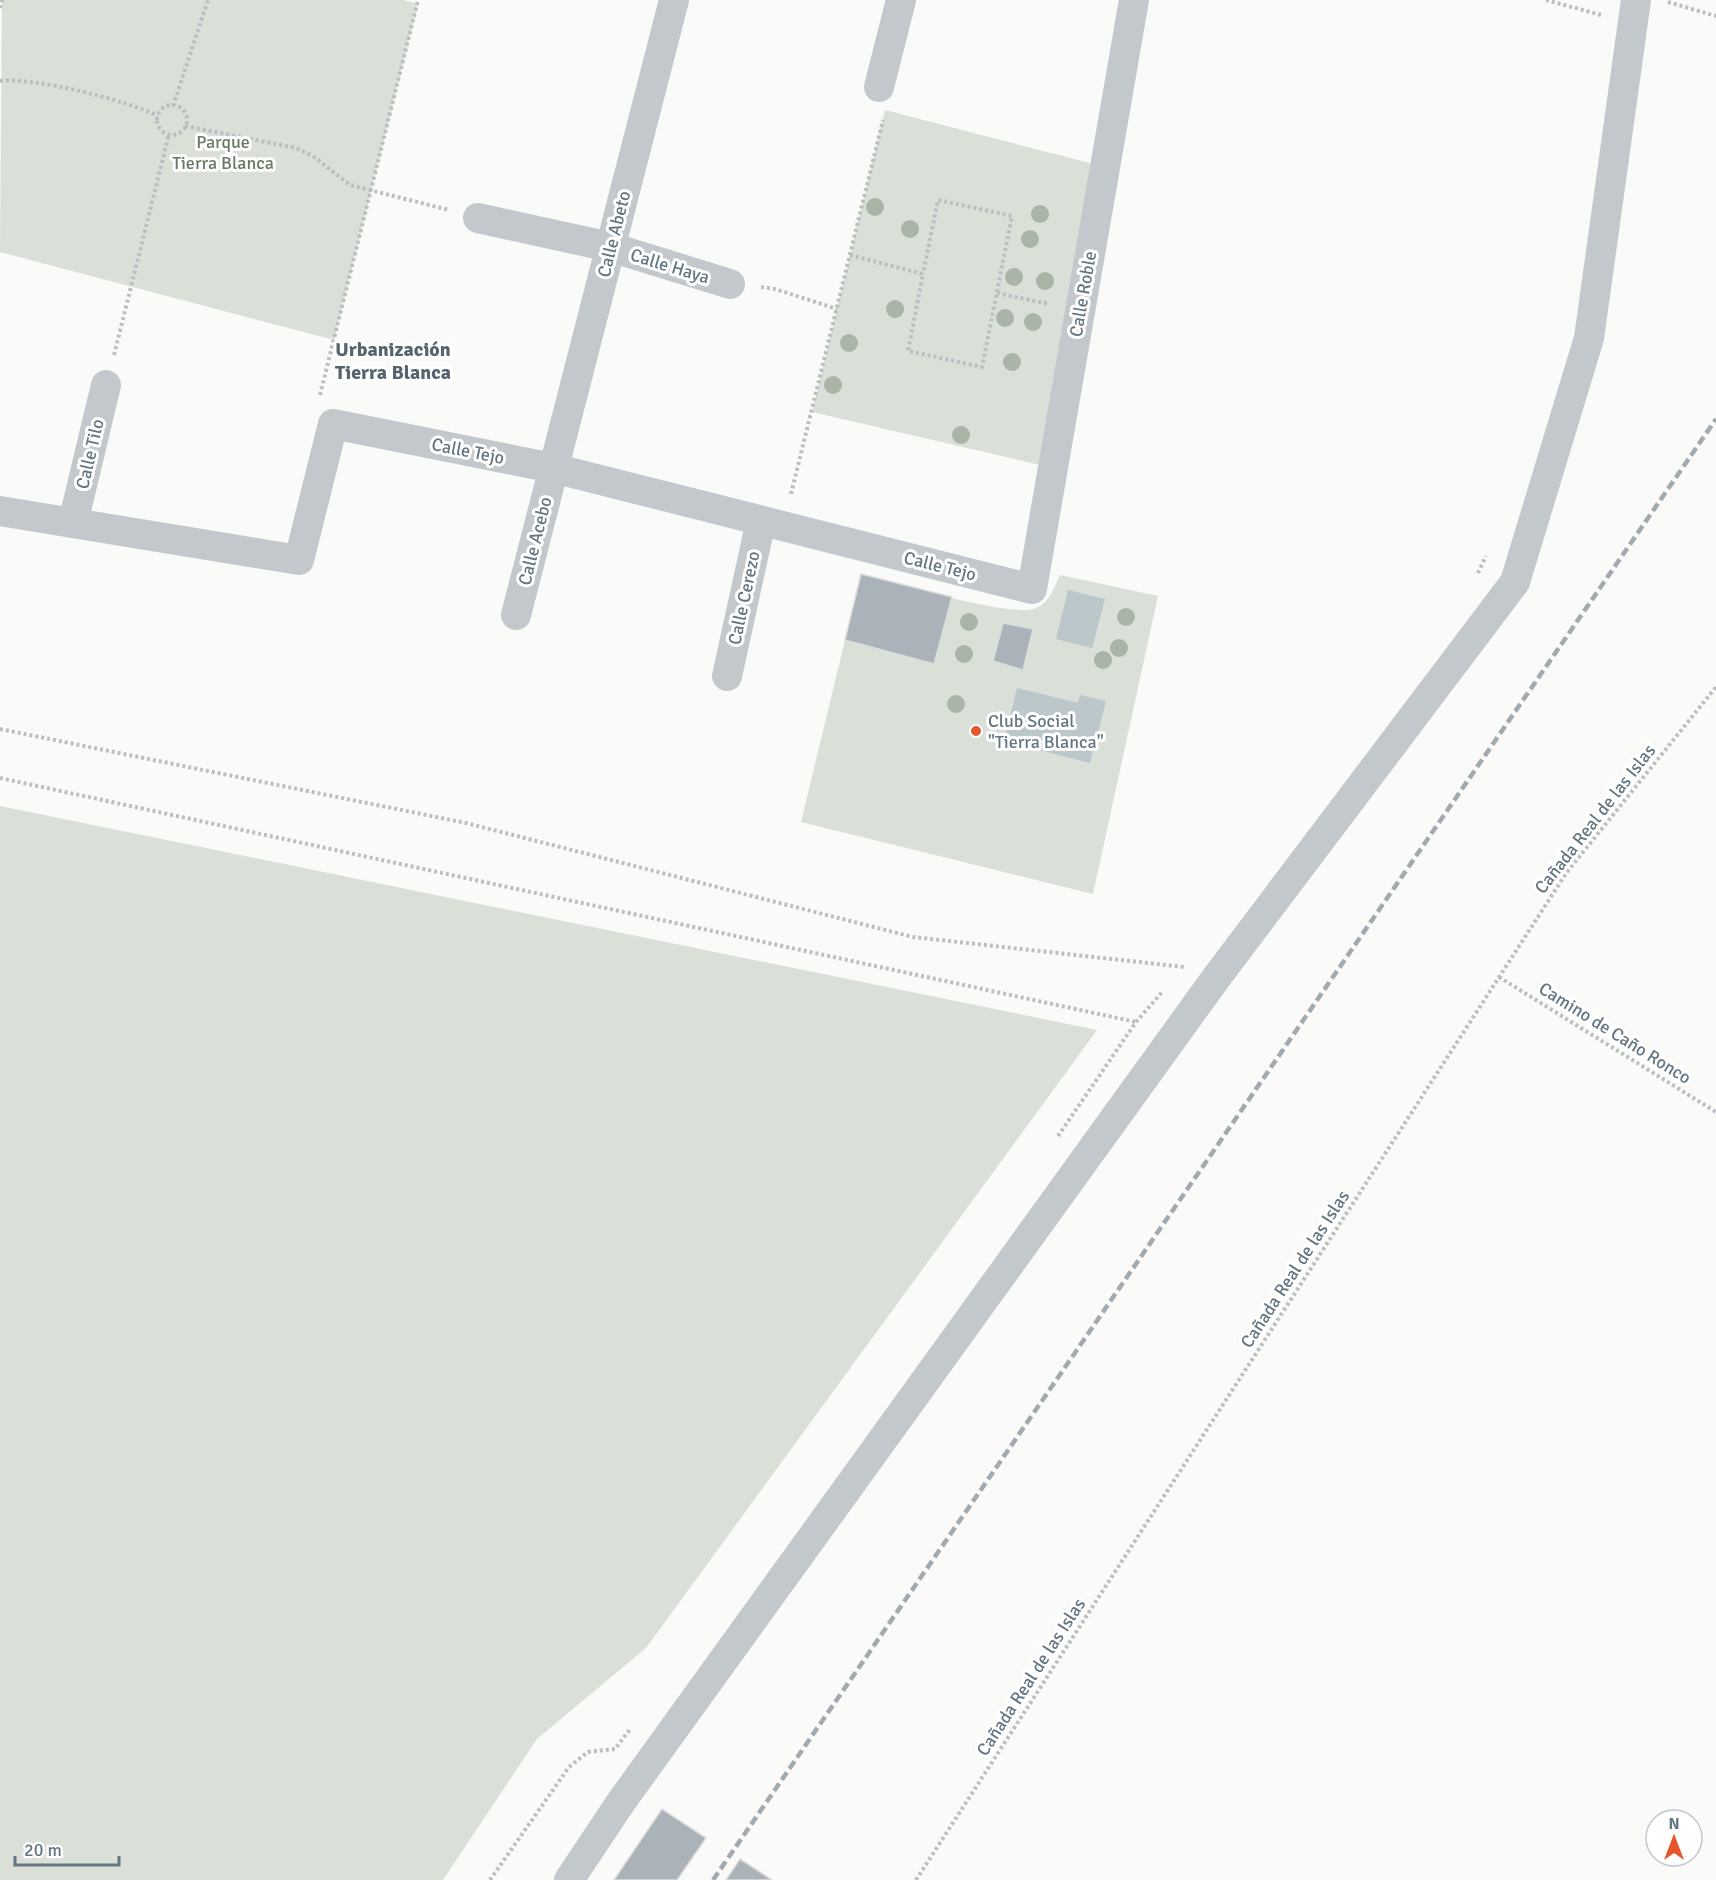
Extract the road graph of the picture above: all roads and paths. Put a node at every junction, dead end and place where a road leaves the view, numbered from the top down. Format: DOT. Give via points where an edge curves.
graph roads {
  1 [pos="2,0"];
  2 [pos="208,0"];
  3 [pos="418,0"];
  4 [pos="674,0"];
  5 [pos="901,0"];
  6 [pos="1134,0"];
  7 [pos="1546,0"];
  8 [pos="1636,0"];
  9 [pos="1660,0"];
  10 [pos="0,8"];
  11 [pos="1716,16"];
  12 [pos="1600,26"];
  13 [pos="0,81"];
  14 [pos="879,87"];
  15 [pos="173,106"];
  16 [pos="158,116"];
  17 [pos="185,126"];
  18 [pos="169,134"];
  19 [pos="371,191"];
  20 [pos="478,218"];
  21 [pos="610,247"];
  22 [pos="850,255"];
  23 [pos="923,274"];
  24 [pos="730,284"];
  25 [pos="997,293"];
  26 [pos="837,309"];
  27 [pos="1080,311"];
  28 [pos="106,385"];
  29 [pos="333,424"];
  30 [pos="553,468"];
  31 [pos="0,511"];
  32 [pos="73,523"];
  33 [pos="772,524"];
  34 [pos="1492,546"];
  35 [pos="1476,577"];
  36 [pos="1032,589"];
  37 [pos="516,615"];
  38 [pos="727,676"];
  39 [pos="1716,687"];
  40 [pos="0,729"];
  41 [pos="0,778"];
  42 [pos="1191,958"];
  43 [pos="1183,967"];
  44 [pos="1177,975"];
  45 [pos="1499,977"];
  46 [pos="1216,978"];
  47 [pos="1170,983"];
  48 [pos="1136,1022"];
  49 [pos="1716,1112"];
  50 [pos="1051,1146"];
  51 [pos="635,1721"];
  52 [pos="490,1880"];
  53 [pos="569,1880"];
  54 [pos="916,1880"];
  1 -- 10 [label="path"];
  2 -- 15 [label="path"];
  3 -- 19 [label="path"];
  4 -- 21 [label="street, Calle Abeto"];
  5 -- 14 [label="street"];
  6 -- 27 [label="street, Calle Roble"];
  7 -- 12 [label="path" via="1601,14"];
  8 -- 46 [label="street" via="1589,338 1515,582"];
  9 -- 11 [label="path"];
  13 -- 16 [label="path" via="15,79 98,96 136,105"];
  14 -- 22 [label="path" via="885,110"];
  15 -- 16 [label="path" via="163,108"];
  15 -- 17 [label="path" via="184,112"];
  16 -- 18 [label="path" via="158,126"];
  17 -- 18 [label="path" via="179,133"];
  17 -- 19 [label="path" via="296,148 350,184"];
  18 -- 28 [label="path"];
  19 -- 20 [label="path"];
  19 -- 29 [label="path" via="318,401"];
  20 -- 21 [label="street, Calle Haya"];
  21 -- 24 [label="street, Calle Haya"];
  21 -- 30 [label="street, Calle Abeto"];
  22 -- 23 [label="path"];
  22 -- 26 [label="path"];
  23 -- 25 [label="path" via="908,351 982,367"];
  23 -- 25 [label="path" via="938,200 1012,216"];
  24 -- 26 [label="path" via="775,289"];
  25 -- 27 [label="path"];
  26 -- 33 [label="path"];
  27 -- 36 [label="street, Calle Roble"];
  28 -- 32 [label="street, Calle Tilo"];
  29 -- 30 [label="street, Calle Tejo"];
  29 -- 32 [label="street" via="299,560"];
  30 -- 33 [label="street, Calle Tejo"];
  30 -- 37 [label="street, Calle Acebo"];
  31 -- 32 [label="street"];
  33 -- 36 [label="street, Calle Tejo"];
  33 -- 38 [label="street, Calle Cerezo"];
  34 -- 35 [label="path"];
  39 -- 45 [label="path, Cañada Real de las Islas" via="1567,872"];
  40 -- 43 [label="path" via="466,823 913,937"];
  41 -- 48 [label="path"];
  42 -- 43 [label="path"];
  43 -- 44 [label="path"];
  43 -- 46 [label="path"];
  45 -- 49 [label="path, Camino de Caño Ronco"];
  45 -- 54 [label="path, Cañada Real de las Islas"];
  46 -- 53 [label="street" via="621,1802"];
  47 -- 48 [label="path"];
  48 -- 50 [label="path"];
  51 -- 52 [label="path" via="615,1749 588,1752 569,1767"];
}
